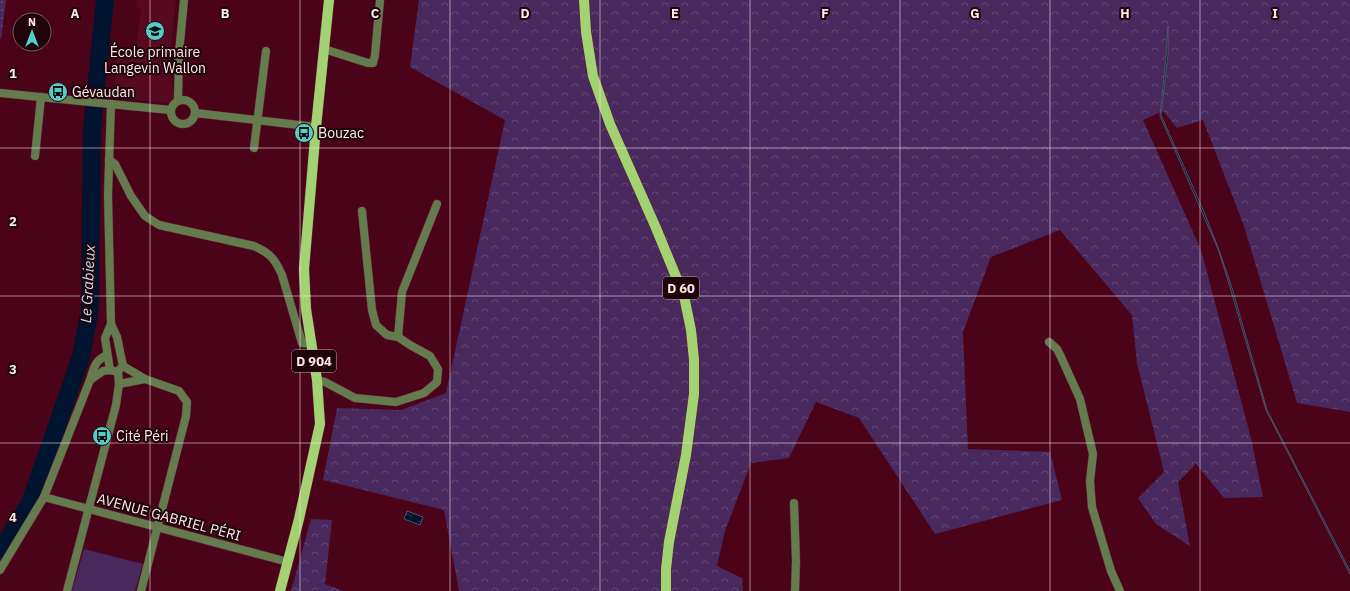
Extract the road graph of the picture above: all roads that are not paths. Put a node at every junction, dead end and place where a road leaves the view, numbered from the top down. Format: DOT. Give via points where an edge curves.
graph roads {
  1 [pos="184,0"];
  2 [pos="329,0"];
  3 [pos="380,0"];
  4 [pos="584,0"];
  5 [pos="324,50"];
  6 [pos="266,51"];
  7 [pos="0,93"];
  8 [pos="41,97"];
  9 [pos="178,100"];
  10 [pos="108,103"];
  11 [pos="170,110"];
  12 [pos="195,113"];
  13 [pos="258,120"];
  14 [pos="316,127"];
  15 [pos="254,148"];
  16 [pos="35,156"];
  17 [pos="109,160"];
  18 [pos="437,204"];
  19 [pos="362,211"];
  20 [pos="111,324"];
  21 [pos="398,337"];
  22 [pos="1049,342"];
  23 [pos="312,344"];
  24 [pos="107,355"];
  25 [pos="117,370"];
  26 [pos="145,379"];
  27 [pos="90,380"];
  28 [pos="317,380"];
  29 [pos="119,384"];
  30 [pos="44,497"];
  31 [pos="794,503"];
  32 [pos="88,509"];
  33 [pos="158,527"];
  34 [pos="288,562"];
  35 [pos="0,570"];
  36 [pos="67,591"];
  37 [pos="141,591"];
  38 [pos="280,591"];
  39 [pos="666,591"];
  40 [pos="795,591"];
  41 [pos="1120,591"];
  1 -- 9 [label="street"];
  2 -- 5 [label="main road, D 904"];
  3 -- 5 [label="street" via="373,63 368,64"];
  4 -- 39 [label="main road, D 60" via="593,76 610,124 684,296 691,330 694,394 686,455 669,542"];
  5 -- 14 [label="main road, D 904"];
  6 -- 13 [label="street"];
  7 -- 8 [label="street"];
  8 -- 10 [label="street"];
  8 -- 16 [label="street"];
  9 -- 11 [label="street"];
  9 -- 12 [label="street" via="190,102"];
  10 -- 11 [label="street"];
  10 -- 17 [label="street"];
  11 -- 12 [label="street" via="174,121 181,124 192,120"];
  12 -- 13 [label="street"];
  13 -- 14 [label="street"];
  13 -- 15 [label="street"];
  14 -- 23 [label="main road, D 904" via="304,269 304,290"];
  17 -- 20 [label="street"];
  17 -- 23 [label="street" via="115,164 131,196 145,216 159,225 254,246 272,256 282,275 302,343"];
  18 -- 21 [label="street" via="402,292"];
  19 -- 21 [label="street" via="372,310 376,325 387,335"];
  20 -- 24 [label="street" via="105,338"];
  20 -- 25 [label="street" via="117,337"];
  21 -- 28 [label="street" via="430,356 438,369 437,382 424,393 396,402 355,398"];
  22 -- 41 [label="street" via="1061,357 1080,399 1093,454 1090,481 1092,507 1111,571"];
  23 -- 28 [label="main road, D 904"];
  24 -- 25 [label="street"];
  24 -- 27 [label="street" via="95,363"];
  25 -- 26 [label="street"];
  25 -- 27 [label="street" via="103,371"];
  25 -- 29 [label="street"];
  26 -- 29 [label="street"];
  26 -- 33 [label="street" via="180,391 187,402 186,416"];
  27 -- 30 [label="street"];
  28 -- 34 [label="main road, D 904" via="320,424"];
  29 -- 32 [label="street" via="116,405"];
  30 -- 32 [label="street, AVENUE GABRIEL PÉRI"];
  30 -- 35 [label="street"];
  31 -- 40 [label="street"];
  32 -- 33 [label="street, AVENUE GABRIEL PÉRI"];
  32 -- 36 [label="street"];
  33 -- 34 [label="street, AVENUE GABRIEL PÉRI"];
  33 -- 37 [label="street"];
  34 -- 38 [label="main road, D 904"];
}
